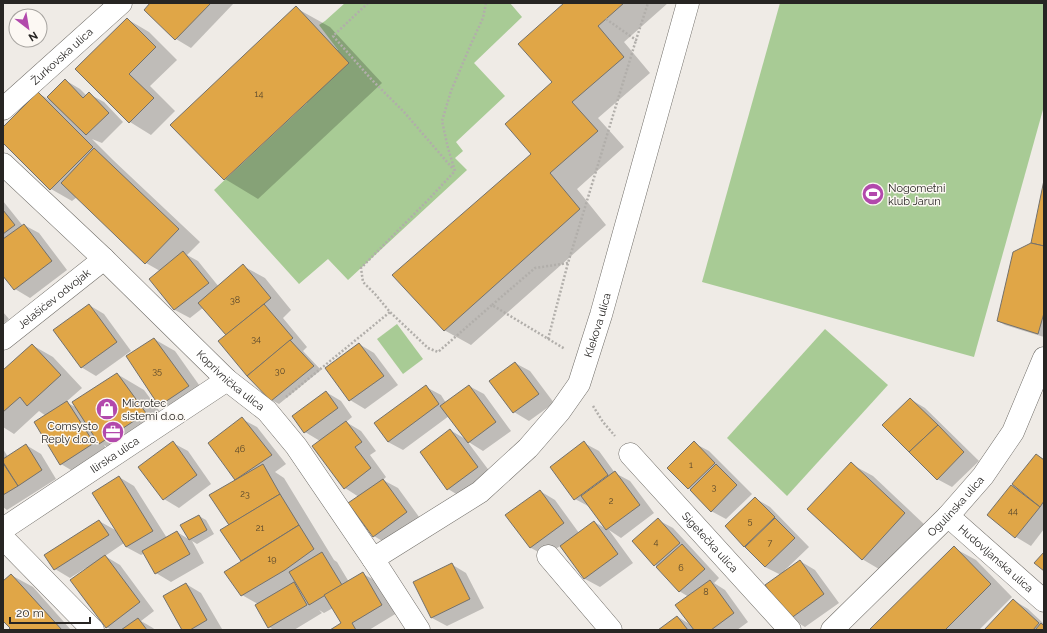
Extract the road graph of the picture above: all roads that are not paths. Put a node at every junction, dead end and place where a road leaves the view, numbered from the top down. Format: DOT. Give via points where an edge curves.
graph roads {
  1 [pos="121,3"];
  2 [pos="688,3"];
  3 [pos="3,109"];
  4 [pos="3,164"];
  5 [pos="104,259"];
  6 [pos="3,339"];
  7 [pos="1044,358"];
  8 [pos="226,380"];
  9 [pos="630,454"];
  10 [pos="948,516"];
  11 [pos="3,529"];
  12 [pos="3,538"];
  13 [pos="548,556"];
  14 [pos="373,559"];
  15 [pos="1044,601"];
  16 [pos="93,630"];
  17 [pos="419,630"];
  18 [pos="611,630"];
  19 [pos="790,630"];
  20 [pos="832,630"];
  1 -- 3 [label="street, Žurkovska ulica"];
  2 -- 14 [label="street, Klekova ulica" via="603,308 578,384 560,411 528,448 480,492"];
  4 -- 5 [label="street, Koprivnička ulica"];
  5 -- 6 [label="street, Jelašićev odvojak"];
  5 -- 8 [label="street, Koprivnička ulica"];
  7 -- 10 [label="street, Ogulinska ulica" via="1013,432 983,476"];
  8 -- 11 [label="street, Ilirska ulica"];
  8 -- 14 [label="street, Koprivnička ulica" via="266,411 296,446"];
  9 -- 19 [label="street, Sigetečka ulica"];
  10 -- 15 [label="street, Hudovljanska ulica"];
  10 -- 20 [label="street, Ogulinska ulica"];
  12 -- 16 [label="street"];
  13 -- 18 [label="street"];
  14 -- 17 [label="street, Koprivnička ulica"];
}
